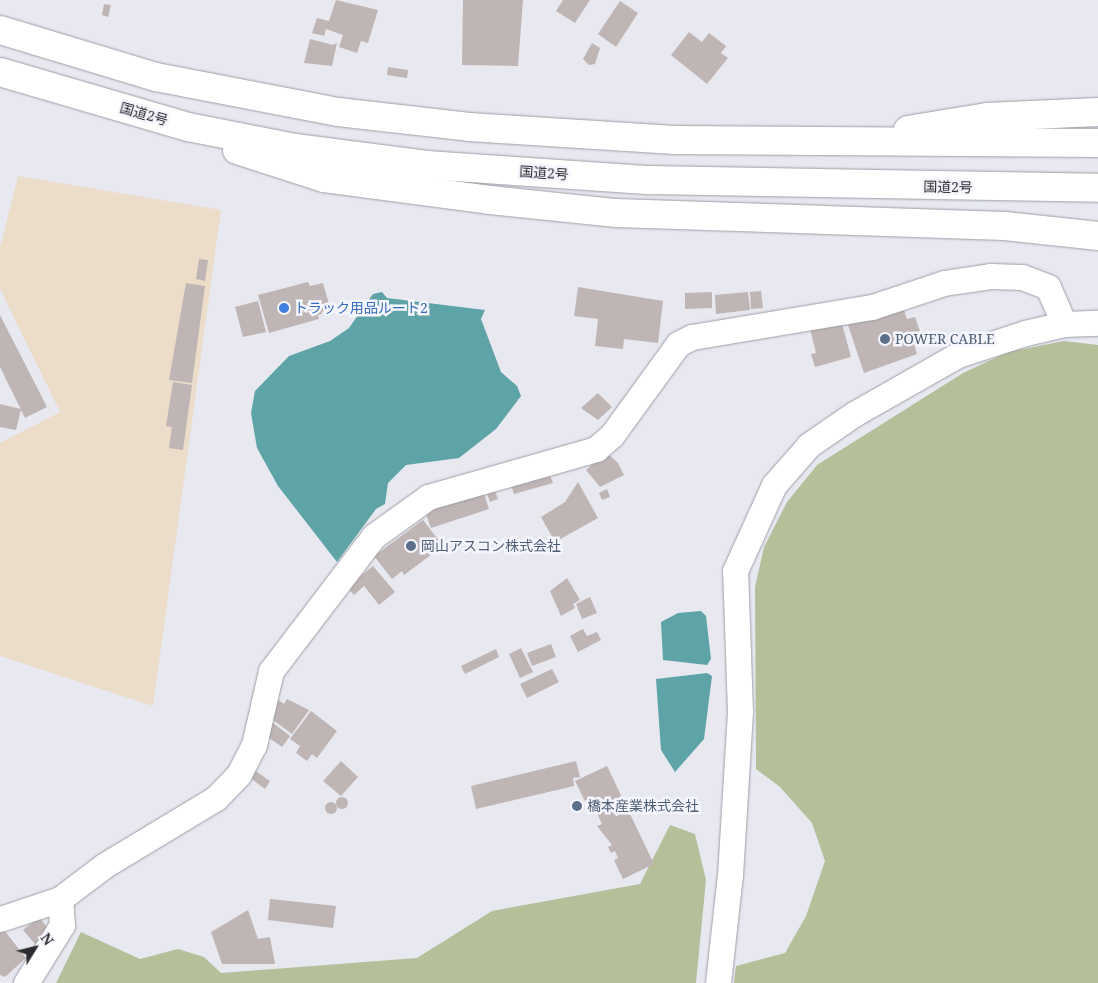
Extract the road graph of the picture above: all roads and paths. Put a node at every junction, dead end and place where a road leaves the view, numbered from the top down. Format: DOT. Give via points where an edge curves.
graph roads {
  1 [pos="0,30"];
  2 [pos="0,72"];
  3 [pos="1098,112"];
  4 [pos="188,127"];
  5 [pos="831,144"];
  6 [pos="1098,144"];
  7 [pos="1098,188"];
  8 [pos="1098,236"];
  9 [pos="1098,323"];
  10 [pos="1064,324"];
  11 [pos="60,899"];
  12 [pos="0,919"];
  13 [pos="26,983"];
  14 [pos="718,983"];
  1 -- 5 [label="highway" via="156,77 338,112 606,136"];
  2 -- 4 [label="highway, 国道2号"];
  3 -- 5 [label="highway" via="987,117"];
  4 -- 7 [label="highway, 国道2号" via="295,148 427,165 639,179"];
  4 -- 8 [label="highway" via="254,158 324,178 490,200 616,213 1005,226"];
  5 -- 6 [label="highway"];
  9 -- 10 [label="street"];
  10 -- 11 [label="street" via="1048,287 1022,277 991,276 944,283 872,307 692,337 678,344 612,436 596,449 428,497 374,536 270,671 254,746 238,774 195,814 105,865"];
  10 -- 14 [label="street" via="989,343 880,399 809,446 774,485 735,571 740,711"];
  11 -- 12 [label="street"];
  11 -- 13 [label="street" via="62,925"];
}
